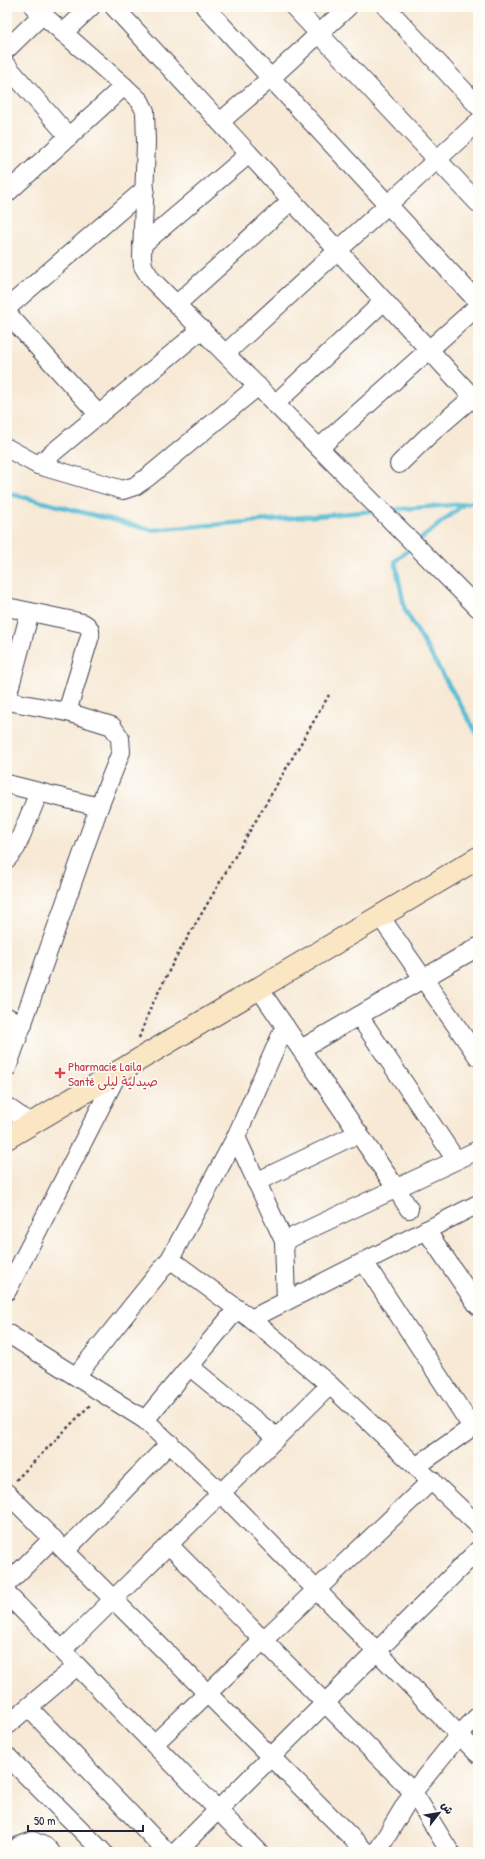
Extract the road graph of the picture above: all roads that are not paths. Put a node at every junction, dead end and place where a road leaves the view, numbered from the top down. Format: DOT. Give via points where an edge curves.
graph roads {
  1 [pos="91,7"];
  2 [pos="114,7"];
  3 [pos="205,7"];
  4 [pos="294,7"];
  5 [pos="348,7"];
  6 [pos="386,7"];
  7 [pos="38,11"];
  8 [pos="63,33"];
  9 [pos="319,34"];
  10 [pos="7,49"];
  11 [pos="7,66"];
  12 [pos="271,78"];
  13 [pos="124,86"];
  14 [pos="478,106"];
  15 [pos="220,122"];
  16 [pos="478,122"];
  17 [pos="69,137"];
  18 [pos="249,154"];
  19 [pos="437,160"];
  20 [pos="145,189"];
  21 [pos="7,193"];
  22 [pos="292,200"];
  23 [pos="478,203"];
  24 [pos="388,204"];
  25 [pos="142,245"];
  26 [pos="338,250"];
  27 [pos="384,301"];
  28 [pos="478,302"];
  29 [pos="177,304"];
  30 [pos="478,306"];
  31 [pos="7,308"];
  32 [pos="7,313"];
  33 [pos="202,329"];
  34 [pos="429,350"];
  35 [pos="226,353"];
  36 [pos="258,386"];
  37 [pos="475,400"];
  38 [pos="275,404"];
  39 [pos="99,415"];
  40 [pos="7,448"];
  41 [pos="319,448"];
  42 [pos="398,464"];
  43 [pos="38,465"];
  44 [pos="7,607"];
  45 [pos="478,608"];
  46 [pos="30,612"];
  47 [pos="7,697"];
  48 [pos="7,701"];
  49 [pos="67,712"];
  50 [pos="7,784"];
  51 [pos="39,792"];
  52 [pos="99,807"];
  53 [pos="478,858"];
  54 [pos="7,859"];
  55 [pos="379,915"];
  56 [pos="478,947"];
  57 [pos="424,978"];
  58 [pos="258,987"];
  59 [pos="359,1016"];
  60 [pos="7,1017"];
  61 [pos="23,1025"];
  62 [pos="285,1026"];
  63 [pos="301,1049"];
  64 [pos="478,1057"];
  65 [pos="7,1068"];
  66 [pos="124,1068"];
  67 [pos="7,1107"];
  68 [pos="30,1123"];
  69 [pos="359,1133"];
  70 [pos="236,1137"];
  71 [pos="7,1138"];
  72 [pos="478,1150"];
  73 [pos="456,1160"];
  74 [pos="256,1182"];
  75 [pos="396,1188"];
  76 [pos="478,1204"];
  77 [pos="409,1209"];
  78 [pos="426,1230"];
  79 [pos="284,1242"];
  80 [pos="170,1259"];
  81 [pos="364,1262"];
  82 [pos="7,1291"];
  83 [pos="286,1302"];
  84 [pos="478,1306"];
  85 [pos="244,1314"];
  86 [pos="7,1334"];
  87 [pos="189,1366"];
  88 [pos="76,1376"];
  89 [pos="330,1385"];
  90 [pos="145,1420"];
  91 [pos="475,1425"];
  92 [pos="277,1438"];
  93 [pos="170,1443"];
  94 [pos="417,1466"];
  95 [pos="432,1480"];
  96 [pos="10,1488"];
  97 [pos="221,1493"];
  98 [pos="475,1518"];
  99 [pos="52,1538"];
  100 [pos="169,1545"];
  101 [pos="478,1550"];
  102 [pos="65,1551"];
  103 [pos="317,1589"];
  104 [pos="9,1596"];
  105 [pos="114,1600"];
  106 [pos="263,1640"];
  107 [pos="62,1650"];
  108 [pos="377,1651"];
  109 [pos="77,1666"];
  110 [pos="208,1693"];
  111 [pos="325,1703"];
  112 [pos="29,1708"];
  113 [pos="478,1716"];
  114 [pos="7,1725"];
  115 [pos="459,1735"];
  116 [pos="154,1744"];
  117 [pos="478,1754"];
  118 [pos="7,1756"];
  119 [pos="272,1757"];
  120 [pos="413,1792"];
  121 [pos="218,1810"];
  122 [pos="17,1852"];
  123 [pos="51,1852"];
  124 [pos="103,1852"];
  125 [pos="167,1852"];
  126 [pos="176,1852"];
  127 [pos="259,1852"];
  128 [pos="366,1852"];
  129 [pos="377,1852"];
  130 [pos="450,1852"];
  1 -- 8 [label="street"];
  2 -- 15 [label="street"];
  3 -- 12 [label="street"];
  4 -- 9 [label="street"];
  5 -- 9 [label="street"];
  6 -- 14 [label="street"];
  7 -- 8 [label="street"];
  7 -- 10 [label="street"];
  8 -- 13 [label="street"];
  9 -- 12 [label="street"];
  9 -- 19 [label="street"];
  11 -- 17 [label="street"];
  12 -- 15 [label="street"];
  12 -- 24 [label="street"];
  13 -- 17 [label="street"];
  13 -- 20 [label="street" via="140,101 145,111"];
  15 -- 18 [label="street"];
  16 -- 19 [label="street"];
  17 -- 21 [label="street"];
  18 -- 22 [label="street"];
  18 -- 25 [label="street"];
  19 -- 23 [label="street"];
  19 -- 24 [label="street"];
  20 -- 25 [label="street"];
  20 -- 31 [label="street"];
  22 -- 26 [label="street"];
  22 -- 29 [label="street"];
  24 -- 26 [label="street"];
  24 -- 28 [label="street"];
  25 -- 29 [label="street" via="143,266 151,279"];
  26 -- 27 [label="street"];
  26 -- 35 [label="street"];
  27 -- 34 [label="street"];
  27 -- 38 [label="street"];
  29 -- 33 [label="street"];
  30 -- 34 [label="street"];
  32 -- 39 [label="street"];
  33 -- 35 [label="street"];
  33 -- 39 [label="street"];
  34 -- 37 [label="street"];
  34 -- 41 [label="street"];
  35 -- 36 [label="street"];
  36 -- 38 [label="street"];
  36 -- 43 [label="street" via="135,486 123,490"];
  37 -- 42 [label="street" via="429,435"];
  38 -- 41 [label="street"];
  39 -- 43 [label="street"];
  40 -- 43 [label="street"];
  41 -- 45 [label="street"];
  44 -- 46 [label="street"];
  46 -- 47 [label="street"];
  46 -- 49 [label="street" via="83,623 91,631"];
  48 -- 49 [label="street"];
  49 -- 52 [label="street" via="112,726 120,738 121,752"];
  50 -- 51 [label="street"];
  51 -- 52 [label="street"];
  51 -- 54 [label="street" via="16,848"];
  52 -- 61 [label="street"];
  53 -- 55 [label="street"];
  55 -- 57 [label="street"];
  55 -- 58 [label="street"];
  56 -- 57 [label="street"];
  57 -- 59 [label="street"];
  57 -- 64 [label="street"];
  58 -- 62 [label="street"];
  58 -- 66 [label="street"];
  59 -- 63 [label="street"];
  59 -- 73 [label="street"];
  60 -- 61 [label="street"];
  61 -- 65 [label="street"];
  62 -- 63 [label="street"];
  62 -- 70 [label="street"];
  63 -- 69 [label="street"];
  66 -- 68 [label="street"];
  66 -- 82 [label="street"];
  67 -- 68 [label="street"];
  68 -- 71 [label="street"];
  69 -- 74 [label="street"];
  69 -- 75 [label="street"];
  70 -- 74 [label="street"];
  70 -- 80 [label="street"];
  72 -- 73 [label="street"];
  73 -- 75 [label="street"];
  74 -- 79 [label="street"];
  75 -- 77 [label="street"];
  75 -- 79 [label="street"];
  76 -- 78 [label="street"];
  78 -- 81 [label="street"];
  78 -- 84 [label="street"];
  79 -- 83 [label="street"];
  80 -- 85 [label="street"];
  80 -- 88 [label="street"];
  81 -- 83 [label="street"];
  81 -- 91 [label="street"];
  83 -- 85 [label="street"];
  85 -- 87 [label="street"];
  85 -- 89 [label="street"];
  86 -- 88 [label="street"];
  87 -- 90 [label="street"];
  87 -- 92 [label="street"];
  88 -- 90 [label="street"];
  89 -- 92 [label="street"];
  89 -- 94 [label="street"];
  90 -- 93 [label="street"];
  91 -- 94 [label="street"];
  92 -- 97 [label="street"];
  93 -- 97 [label="street"];
  93 -- 102 [label="street"];
  94 -- 95 [label="street"];
  95 -- 98 [label="street"];
  95 -- 103 [label="street"];
  96 -- 99 [label="street"];
  97 -- 100 [label="street"];
  97 -- 103 [label="street"];
  99 -- 102 [label="street"];
  99 -- 104 [label="street"];
  100 -- 105 [label="street"];
  100 -- 106 [label="street"];
  101 -- 108 [label="street"];
  102 -- 105 [label="street"];
  103 -- 106 [label="street"];
  103 -- 108 [label="street"];
  104 -- 107 [label="street"];
  105 -- 107 [label="street"];
  105 -- 110 [label="street"];
  106 -- 110 [label="street"];
  106 -- 111 [label="street"];
  107 -- 109 [label="street"];
  108 -- 111 [label="street"];
  108 -- 115 [label="street"];
  109 -- 112 [label="street"];
  109 -- 116 [label="street"];
  110 -- 116 [label="street"];
  110 -- 119 [label="street"];
  111 -- 119 [label="street"];
  111 -- 120 [label="street"];
  112 -- 114 [label="street"];
  112 -- 125 [label="street"];
  113 -- 115 [label="street"];
  115 -- 117 [label="street"];
  115 -- 120 [label="street"];
  116 -- 121 [label="street"];
  118 -- 124 [label="street"];
  119 -- 121 [label="street"];
  119 -- 128 [label="street"];
  120 -- 129 [label="street"];
  120 -- 130 [label="street"];
  121 -- 126 [label="street"];
  121 -- 127 [label="street"];
  122 -- 123 [label="street" via="19,1846 33,1841"];
}
